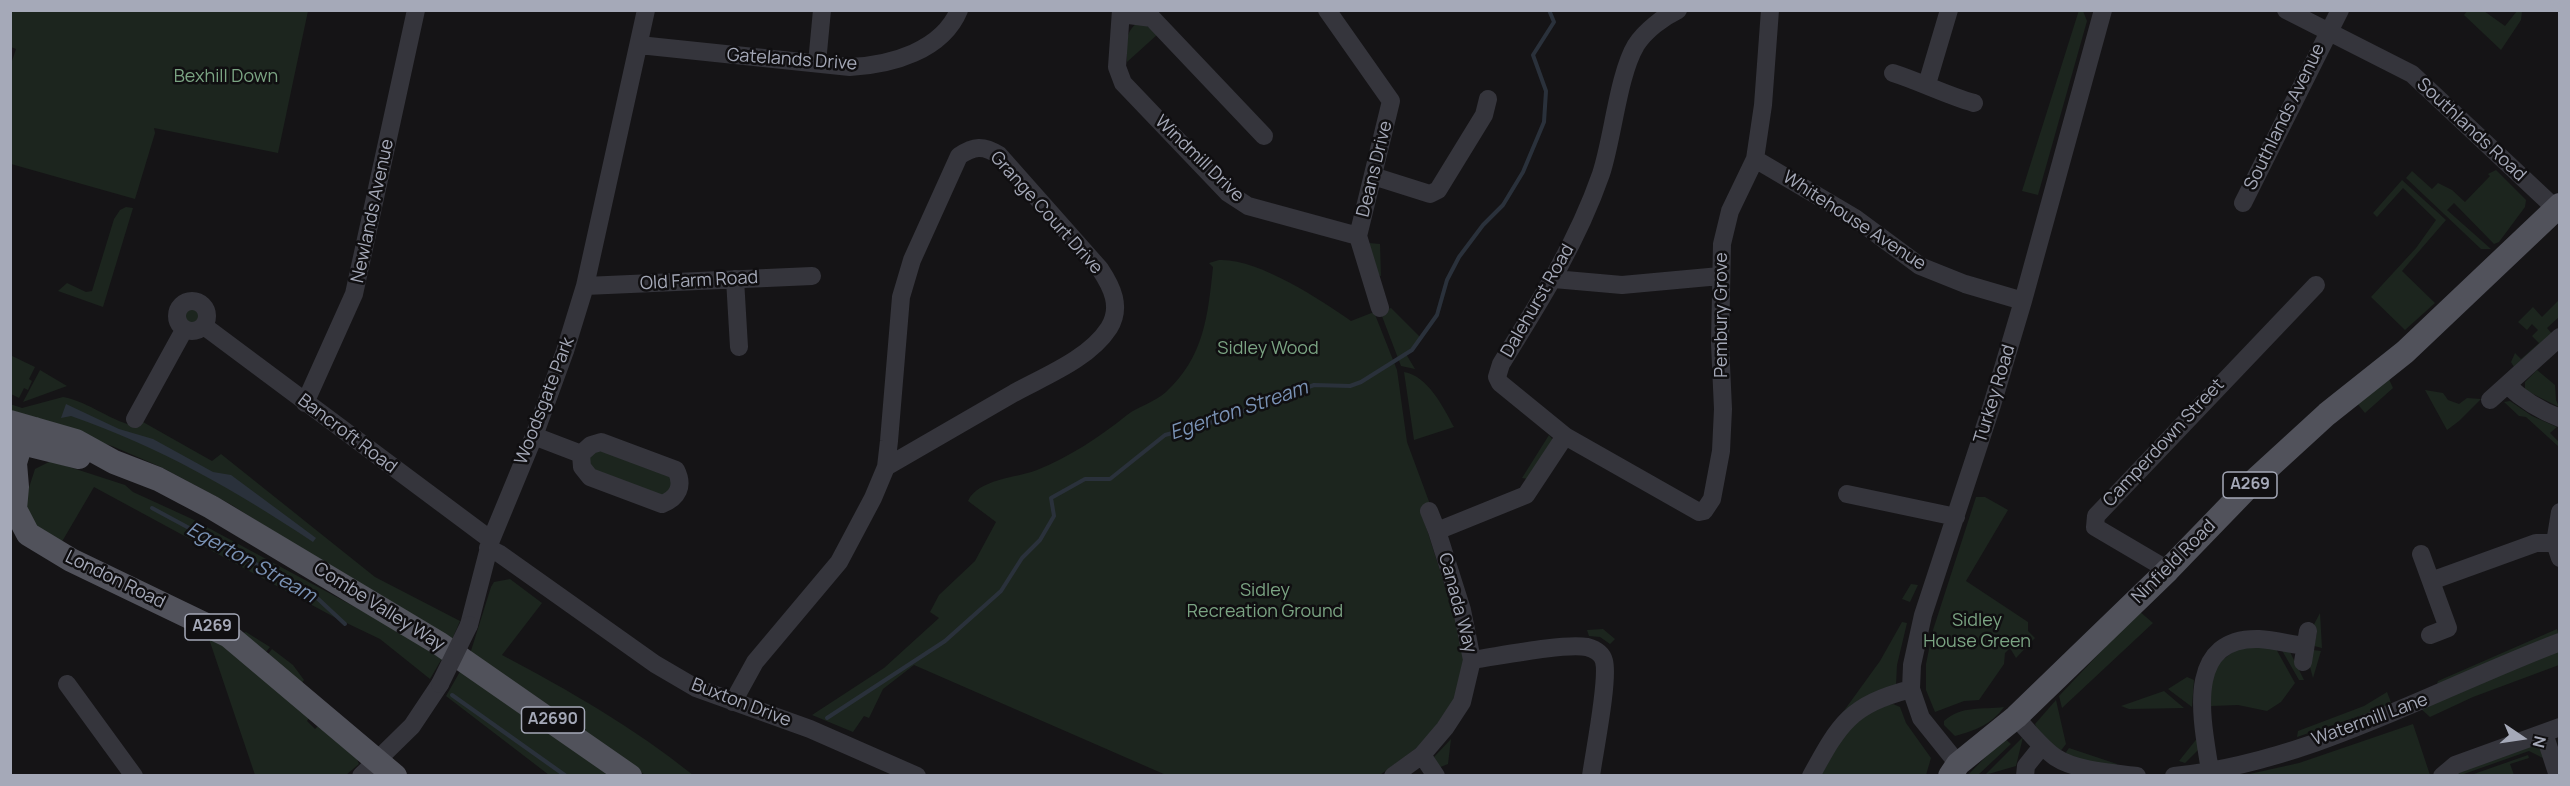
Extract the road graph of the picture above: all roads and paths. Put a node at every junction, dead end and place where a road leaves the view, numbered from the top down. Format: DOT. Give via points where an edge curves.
graph roads {
  1 [pos="416,10"];
  2 [pos="646,10"];
  3 [pos="822,10"];
  4 [pos="959,10"];
  5 [pos="1678,10"];
  6 [pos="1770,10"];
  7 [pos="1949,10"];
  8 [pos="2103,10"];
  9 [pos="2286,10"];
  10 [pos="2340,10"];
  11 [pos="1328,11"];
  12 [pos="1121,12"];
  13 [pos="2329,32"];
  14 [pos="639,45"];
  15 [pos="817,63"];
  16 [pos="1893,73"];
  17 [pos="1927,84"];
  18 [pos="1489,99"];
  19 [pos="1974,103"];
  20 [pos="1266,138"];
  21 [pos="1755,159"];
  22 [pos="1373,176"];
  23 [pos="2243,203"];
  24 [pos="2557,207"];
  25 [pos="1358,236"];
  26 [pos="812,276"];
  27 [pos="1720,276"];
  28 [pos="735,279"];
  29 [pos="1554,279"];
  30 [pos="2316,285"];
  31 [pos="585,286"];
  32 [pos="2023,301"];
  33 [pos="1380,308"];
  34 [pos="204,326"];
  35 [pos="183,330"];
  36 [pos="2559,337"];
  37 [pos="739,346"];
  38 [pos="2507,385"];
  39 [pos="2490,400"];
  40 [pos="305,402"];
  41 [pos="2559,418"];
  42 [pos="135,419"];
  43 [pos="23,436"];
  44 [pos="534,436"];
  45 [pos="1565,436"];
  46 [pos="580,454"];
  47 [pos="886,467"];
  48 [pos="1847,494"];
  49 [pos="14,502"];
  50 [pos="1429,511"];
  51 [pos="1699,512"];
  52 [pos="2559,512"];
  53 [pos="1956,517"];
  54 [pos="1437,531"];
  55 [pos="490,544"];
  56 [pos="2557,550"];
  57 [pos="2421,555"];
  58 [pos="2168,570"];
  59 [pos="2431,581"];
  60 [pos="2430,635"];
  61 [pos="2559,642"];
  62 [pos="2306,647"];
  63 [pos="1472,660"];
  64 [pos="67,684"];
  65 [pos="1911,690"];
  66 [pos="733,702"];
  67 [pos="2016,717"];
  68 [pos="2552,730"];
  69 [pos="2042,746"];
  70 [pos="1422,755"];
  71 [pos="1954,770"];
  72 [pos="378,771"];
  73 [pos="2210,771"];
  74 [pos="2117,775"];
  75 [pos="134,776"];
  76 [pos="630,776"];
  77 [pos="917,776"];
  78 [pos="1393,776"];
  79 [pos="1436,776"];
  80 [pos="1591,776"];
  81 [pos="1811,776"];
  82 [pos="2025,776"];
  83 [pos="2137,776"];
  84 [pos="2174,776"];
  85 [pos="2442,776"];
  86 [pos="2558,776"];
  1 -- 40 [label="street, Newlands Avenue" via="357,283"];
  2 -- 14 [label="street, Woodsgate Park"];
  3 -- 15 [label="street"];
  4 -- 15 [label="street, Gatelands Drive" via="940,39 881,65"];
  5 -- 29 [label="street, Dalehurst Road" via="1644,35 1631,56 1601,173"];
  6 -- 21 [label="street, Pembury Grove"];
  7 -- 17 [label="street"];
  8 -- 32 [label="street, Turkey Road"];
  9 -- 13 [label="street, Southlands Road"];
  10 -- 13 [label="street, Southlands Avenue"];
  11 -- 22 [label="street, Deans Drive" via="1391,101"];
  12 -- 20 [label="street" via="1152,18"];
  12 -- 25 [label="street, Windmill Drive" via="1117,67 1123,83 1228,193 1248,206"];
  13 -- 23 [label="street, Southlands Avenue"];
  13 -- 24 [label="street, Southlands Road" via="2412,74"];
  14 -- 15 [label="street, Gatelands Drive"];
  14 -- 31 [label="street, Woodsgate Park"];
  16 -- 17 [label="street"];
  17 -- 19 [label="street" via="1940,93"];
  18 -- 22 [label="street" via="1484,115 1438,190 1430,194"];
  21 -- 27 [label="street, Pembury Grove" via="1730,211"];
  21 -- 32 [label="street, Whitehouse Avenue" via="1855,218 1920,266"];
  22 -- 25 [label="street, Deans Drive"];
  24 -- 58 [label="main road, Ninfield Road / A269" via="2405,352 2326,414 2256,479"];
  25 -- 33 [label="street, Deans Drive"];
  26 -- 28 [label="street, Old Farm Road"];
  27 -- 29 [label="street" via="1622,285"];
  27 -- 51 [label="street, Pembury Grove" via="1721,451 1712,499"];
  28 -- 31 [label="street, Old Farm Road"];
  28 -- 37 [label="street"];
  29 -- 45 [label="street, Dalehurst Road" via="1497,376 1524,405"];
  30 -- 58 [label="street, Camperdown Street" via="2305,308 2096,516 2095,527"];
  31 -- 44 [label="street, Woodsgate Park"];
  32 -- 53 [label="street, Turkey Road"];
  34 -- 35 [label="street" via="195,332"];
  34 -- 35 [label="street" via="207,312 190,301 177,312 177,322"];
  34 -- 40 [label="street, Bancroft Road"];
  35 -- 42 [label="street"];
  36 -- 38 [label="street"];
  38 -- 39 [label="street"];
  38 -- 41 [label="street" via="2519,397"];
  40 -- 55 [label="street, Bancroft Road"];
  43 -- 49 [label="main road, London Road / A269" via="28,470"];
  43 -- 76 [label="main road, Combe Valley Way / A2690" via="69,456 114,462 212,507 475,667"];
  44 -- 46 [label="street"];
  44 -- 55 [label="street, Woodsgate Park"];
  45 -- 51 [label="street, Dalehurst Road"];
  45 -- 54 [label="street" via="1526,495"];
  46 -- 46 [label="street" via="601,442 676,470 679,490 674,500 662,504 590,477 582,467"];
  47 -- 47 [label="street, Grange Court Drive" via="901,297 912,260 959,156 969,149 987,148 999,155 1100,269 1115,298 1113,319 1108,329 1072,360"];
  47 -- 66 [label="street, Grange Court Drive" via="855,537 839,562 755,662"];
  48 -- 53 [label="street"];
  49 -- 72 [label="main road, London Road / A269" via="21,525 38,542 229,636"];
  50 -- 54 [label="street, Canada Way"];
  52 -- 56 [label="street"];
  53 -- 65 [label="street, Turkey Road" via="1923,615"];
  54 -- 63 [label="street, Canada Way" via="1462,610"];
  55 -- 66 [label="street, Buxton Drive" via="655,664 696,688"];
  55 -- 72 [label="street, Woodsgate Park, bridge" via="470,625 440,684"];
  56 -- 59 [label="street" via="2536,543"];
  57 -- 59 [label="street"];
  58 -- 67 [label="main road, Ninfield Road / A269"];
  59 -- 60 [label="street" via="2448,628"];
  61 -- 73 [label="street, Watermill Lane" via="2374,722 2254,761"];
  62 -- 73 [label="street" via="2258,639 2223,649 2210,663 2200,707"];
  63 -- 70 [label="street, Canada Way" via="1462,702"];
  63 -- 80 [label="street" via="1564,648 1598,651 1604,661 1604,686"];
  64 -- 75 [label="street"];
  65 -- 71 [label="street, Turkey Road" via="1924,724"];
  65 -- 81 [label="street" via="1886,695 1851,714 1834,734"];
  66 -- 77 [label="street, Buxton Drive" via="810,729"];
  67 -- 69 [label="street"];
  67 -- 71 [label="main road, Ninfield Road / A269"];
  68 -- 85 [label="street" via="2455,765"];
  68 -- 86 [label="street"];
  69 -- 74 [label="street" via="2066,762"];
  69 -- 82 [label="street" via="2026,766"];
  70 -- 78 [label="street, Canada Way"];
  70 -- 79 [label="street"];
  73 -- 84 [label="street, Watermill Lane"];
  74 -- 83 [label="street"];
}
